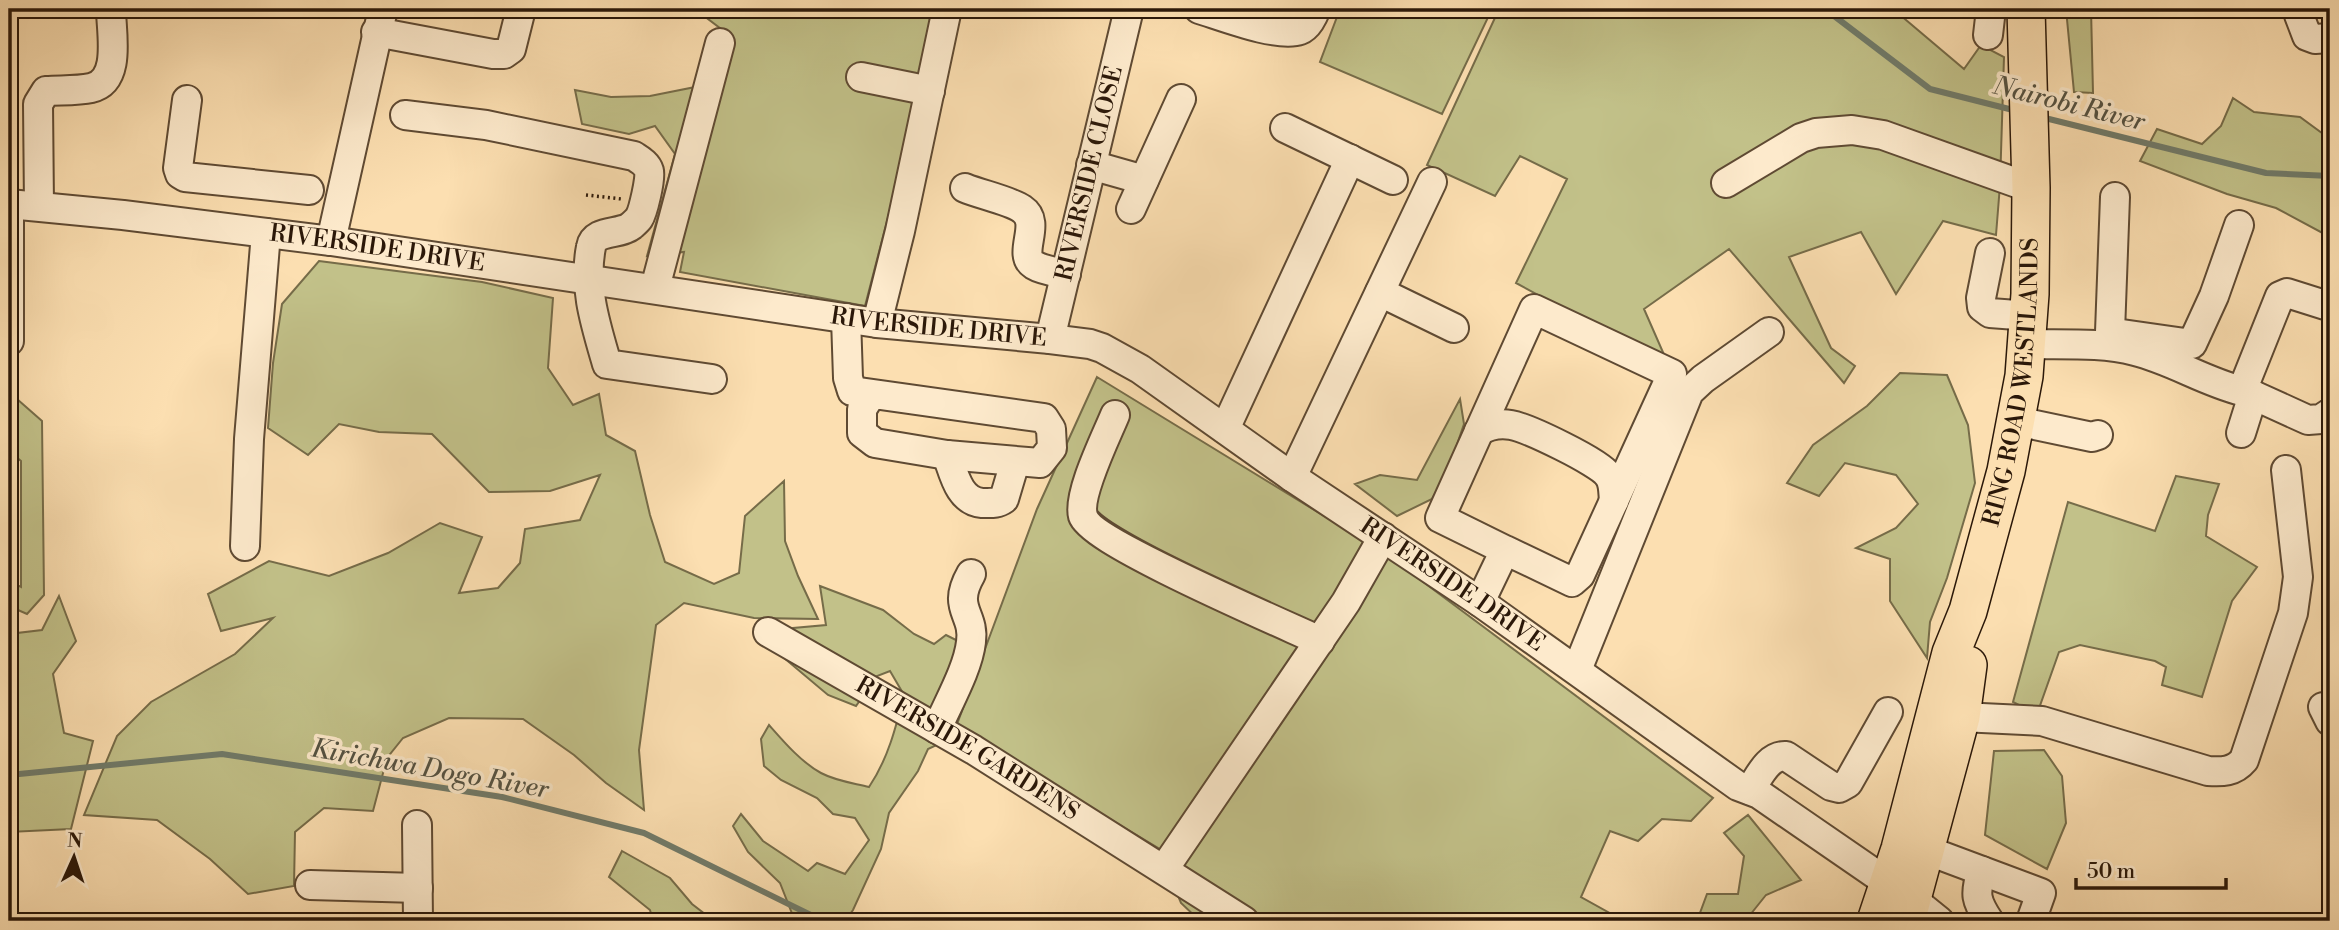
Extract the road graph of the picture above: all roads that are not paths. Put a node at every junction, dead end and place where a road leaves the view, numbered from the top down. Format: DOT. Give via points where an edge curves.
graph roads {
  1 [pos="111,9"];
  2 [pos="521,9"];
  3 [pos="947,9"];
  4 [pos="1129,9"];
  5 [pos="1199,9"];
  6 [pos="1317,9"];
  7 [pos="2026,9"];
  8 [pos="2299,9"];
  9 [pos="379,20"];
  10 [pos="2330,38"];
  11 [pos="720,43"];
  12 [pos="861,77"];
  13 [pos="930,91"];
  14 [pos="1181,99"];
  15 [pos="187,100"];
  16 [pos="405,115"];
  17 [pos="1285,128"];
  18 [pos="1350,159"];
  19 [pos="1091,165"];
  20 [pos="197,178"];
  21 [pos="1144,180"];
  22 [pos="1393,180"];
  23 [pos="1432,182"];
  24 [pos="1726,184"];
  25 [pos="965,188"];
  26 [pos="2031,188"];
  27 [pos="309,190"];
  28 [pos="2115,197"];
  29 [pos="9,204"];
  30 [pos="39,206"];
  31 [pos="1131,209"];
  32 [pos="191,223"];
  33 [pos="2239,225"];
  34 [pos="266,233"];
  35 [pos="331,240"];
  36 [pos="1990,253"];
  37 [pos="1066,274"];
  38 [pos="589,278"];
  39 [pos="655,288"];
  40 [pos="1380,292"];
  41 [pos="2325,305"];
  42 [pos="846,318"];
  43 [pos="877,323"];
  44 [pos="1454,328"];
  45 [pos="2028,329"];
  46 [pos="1769,332"];
  47 [pos="2110,332"];
  48 [pos="1050,339"];
  49 [pos="9,341"];
  50 [pos="712,379"];
  51 [pos="2248,393"];
  52 [pos="871,395"];
  53 [pos="2330,413"];
  54 [pos="1115,415"];
  55 [pos="2016,421"];
  56 [pos="1225,429"];
  57 [pos="1479,431"];
  58 [pos="2241,433"];
  59 [pos="2098,435"];
  60 [pos="947,455"];
  61 [pos="1016,462"];
  62 [pos="2286,470"];
  63 [pos="1292,477"];
  64 [pos="1614,501"];
  65 [pos="1383,537"];
  66 [pos="245,546"];
  67 [pos="1505,550"];
  68 [pos="971,573"];
  69 [pos="1480,602"];
  70 [pos="1968,611"];
  71 [pos="768,632"];
  72 [pos="1320,641"];
  73 [pos="1577,670"];
  74 [pos="1888,712"];
  75 [pos="1961,717"];
  76 [pos="937,729"];
  77 [pos="1744,788"];
  78 [pos="416,825"];
  79 [pos="1926,850"];
  80 [pos="1164,869"];
  81 [pos="1982,871"];
  82 [pos="310,885"];
  83 [pos="418,888"];
  84 [pos="1903,911"];
  85 [pos="418,921"];
  86 [pos="1244,921"];
  87 [pos="1989,921"];
  88 [pos="2031,921"];
  1 -- 30 [label="street" via="112,56 106,80 91,88 46,92 38,104"];
  2 -- 9 [label="street" via="511,49 504,54"];
  3 -- 13 [label="street"];
  4 -- 19 [label="street, RIVERSIDE CLOSE"];
  5 -- 6 [label="street" via="1282,33 1306,27"];
  7 -- 26 [label="main road, RING ROAD WESTLANDS"];
  8 -- 10 [label="street" via="2307,36"];
  9 -- 35 [label="street"];
  11 -- 39 [label="street"];
  12 -- 13 [label="street"];
  13 -- 43 [label="street"];
  14 -- 21 [label="street"];
  15 -- 20 [label="street" via="178,170 185,177"];
  16 -- 38 [label="street" via="486,125 634,156 644,162 649,170 640,217 626,230 594,239"];
  17 -- 18 [label="street"];
  18 -- 22 [label="street"];
  18 -- 56 [label="street"];
  19 -- 21 [label="street"];
  19 -- 37 [label="street, RIVERSIDE CLOSE"];
  20 -- 27 [label="street"];
  20 -- 32 [label="street"];
  21 -- 31 [label="street"];
  23 -- 40 [label="street"];
  24 -- 26 [label="street" via="1801,138 1852,130 1883,135"];
  25 -- 37 [label="street" via="1022,209 1031,226 1029,260"];
  26 -- 45 [label="main road, RING ROAD WESTLANDS"];
  28 -- 47 [label="street"];
  29 -- 30 [label="street, RIVERSIDE DRIVE"];
  29 -- 49 [label="street"];
  30 -- 32 [label="street, RIVERSIDE DRIVE"];
  32 -- 34 [label="street, RIVERSIDE DRIVE"];
  33 -- 47 [label="street" via="2192,344"];
  34 -- 35 [label="street, RIVERSIDE DRIVE"];
  34 -- 66 [label="street" via="248,439"];
  35 -- 38 [label="street, RIVERSIDE DRIVE"];
  36 -- 45 [label="street" via="1981,298 1984,310"];
  37 -- 48 [label="street, RIVERSIDE CLOSE"];
  38 -- 39 [label="street, RIVERSIDE DRIVE"];
  38 -- 50 [label="street" via="594,320 607,364"];
  39 -- 42 [label="street, RIVERSIDE DRIVE"];
  40 -- 44 [label="street"];
  40 -- 63 [label="street"];
  41 -- 51 [label="street" via="2287,293 2280,296"];
  42 -- 43 [label="street, RIVERSIDE DRIVE"];
  42 -- 52 [label="street" via="852,391"];
  43 -- 48 [label="street, RIVERSIDE DRIVE"];
  45 -- 47 [label="street"];
  45 -- 51 [label="street" via="2136,351"];
  45 -- 55 [label="main road, RING ROAD WESTLANDS"];
  46 -- 73 [label="street" via="1689,392"];
  48 -- 56 [label="street, RIVERSIDE DRIVE" via="1102,348"];
  51 -- 53 [label="street" via="2308,421"];
  51 -- 58 [label="street"];
  52 -- 60 [label="street" via="862,409 862,433 875,443"];
  52 -- 61 [label="street" via="1044,418 1051,429 1052,448 1040,463"];
  54 -- 72 [label="street" via="1085,491 1086,522 1152,562"];
  55 -- 59 [label="street"];
  55 -- 70 [label="main road, RING ROAD WESTLANDS"];
  56 -- 63 [label="street, RIVERSIDE DRIVE"];
  57 -- 64 [label="street" via="1511,425 1588,460 1608,474"];
  57 -- 64 [label="street" via="1534,309 1672,374"];
  57 -- 67 [label="street" via="1440,518"];
  60 -- 61 [label="street"];
  60 -- 61 [label="street" via="961,492 974,502 996,504 1004,499"];
  62 -- 75 [label="street" via="2298,577 2293,613 2244,760 2237,768 2207,771 2042,721"];
  63 -- 65 [label="street, RIVERSIDE DRIVE"];
  64 -- 67 [label="street" via="1580,575 1572,582"];
  65 -- 69 [label="street, RIVERSIDE DRIVE"];
  65 -- 72 [label="street"];
  67 -- 69 [label="street"];
  68 -- 76 [label="street" via="962,600 971,643"];
  69 -- 73 [label="street, RIVERSIDE DRIVE"];
  70 -- 75 [label="main road, RING ROAD WESTLANDS" via="1969,657"];
  70 -- 84 [label="main road, RING ROAD WESTLANDS" via="1951,653"];
  71 -- 76 [label="street, RIVERSIDE GARDENS"];
  72 -- 80 [label="street"];
  73 -- 77 [label="street, RIVERSIDE DRIVE"];
  74 -- 77 [label="street" via="1848,783 1839,788 1779,756"];
  75 -- 79 [label="main road, RING ROAD WESTLANDS"];
  76 -- 80 [label="street, RIVERSIDE GARDENS"];
  77 -- 84 [label="street, RIVERSIDE DRIVE" via="1749,802 1813,852"];
  78 -- 83 [label="street"];
  79 -- 81 [label="street"];
  79 -- 84 [label="main road, RING ROAD WESTLANDS"];
  80 -- 86 [label="street, RIVERSIDE GARDENS"];
  81 -- 87 [label="street" via="1977,898"];
  81 -- 88 [label="street" via="2041,893"];
  82 -- 83 [label="street"];
  83 -- 85 [label="street"];
}
